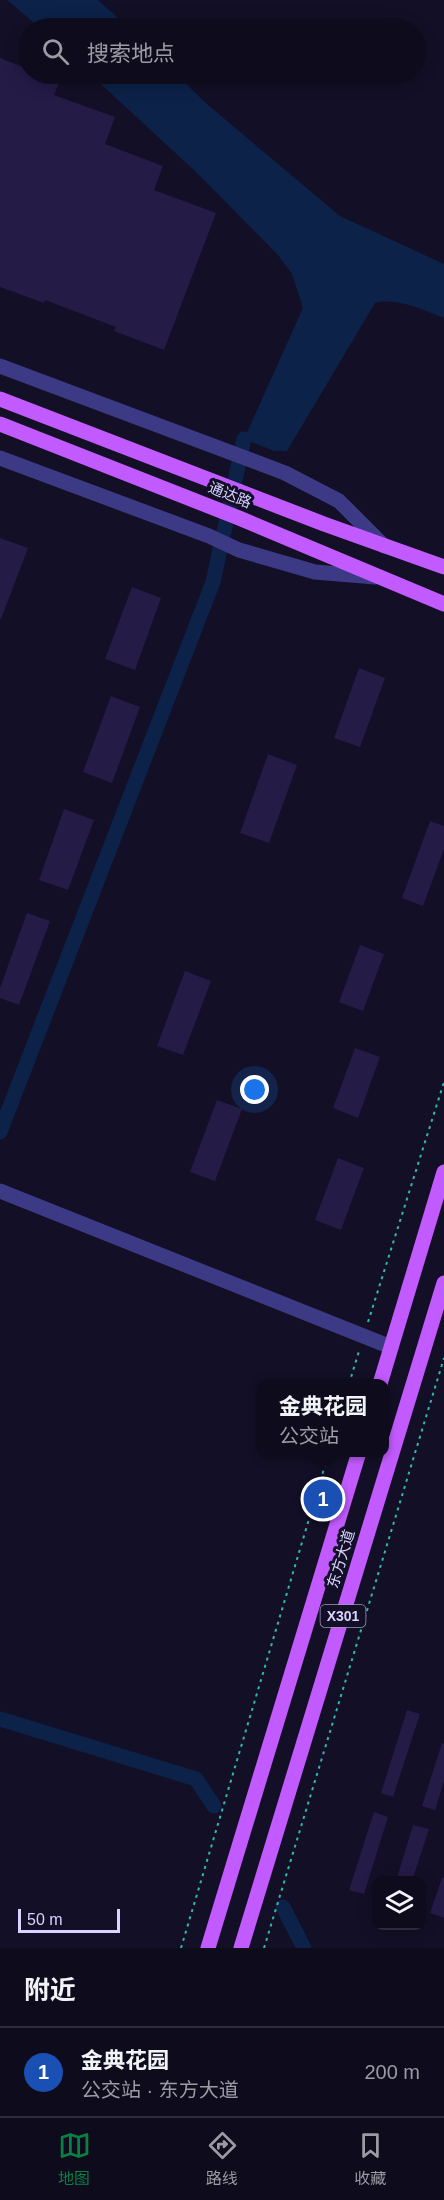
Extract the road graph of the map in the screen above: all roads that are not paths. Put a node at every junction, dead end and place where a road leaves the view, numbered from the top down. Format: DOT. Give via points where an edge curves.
graph roads {
  1 [pos="0,366"];
  2 [pos="0,399"];
  3 [pos="0,424"];
  4 [pos="0,458"];
  5 [pos="384,546"];
  6 [pos="444,567"];
  7 [pos="377,577"];
  8 [pos="444,604"];
  9 [pos="444,1172"];
  10 [pos="0,1191"];
  11 [pos="444,1283"];
  12 [pos="391,1347"];
  13 [pos="381,1379"];
  14 [pos="357,1457"];
  15 [pos="208,1948"];
  16 [pos="242,1948"];
  1 -- 5 [label="street" via="285,473 339,501"];
  2 -- 5 [label="main road, 通达路"];
  3 -- 7 [label="main road, 通达路"];
  4 -- 7 [label="street" via="239,550 315,572"];
  5 -- 6 [label="main road, 通达路"];
  7 -- 8 [label="main road, 通达路"];
  9 -- 12 [label="main road"];
  10 -- 12 [label="street"];
  11 -- 16 [label="main road, 东方大道 / X301"];
  12 -- 13 [label="main road"];
  14 -- 15 [label="main road, 东方大道 / X301"];
}
